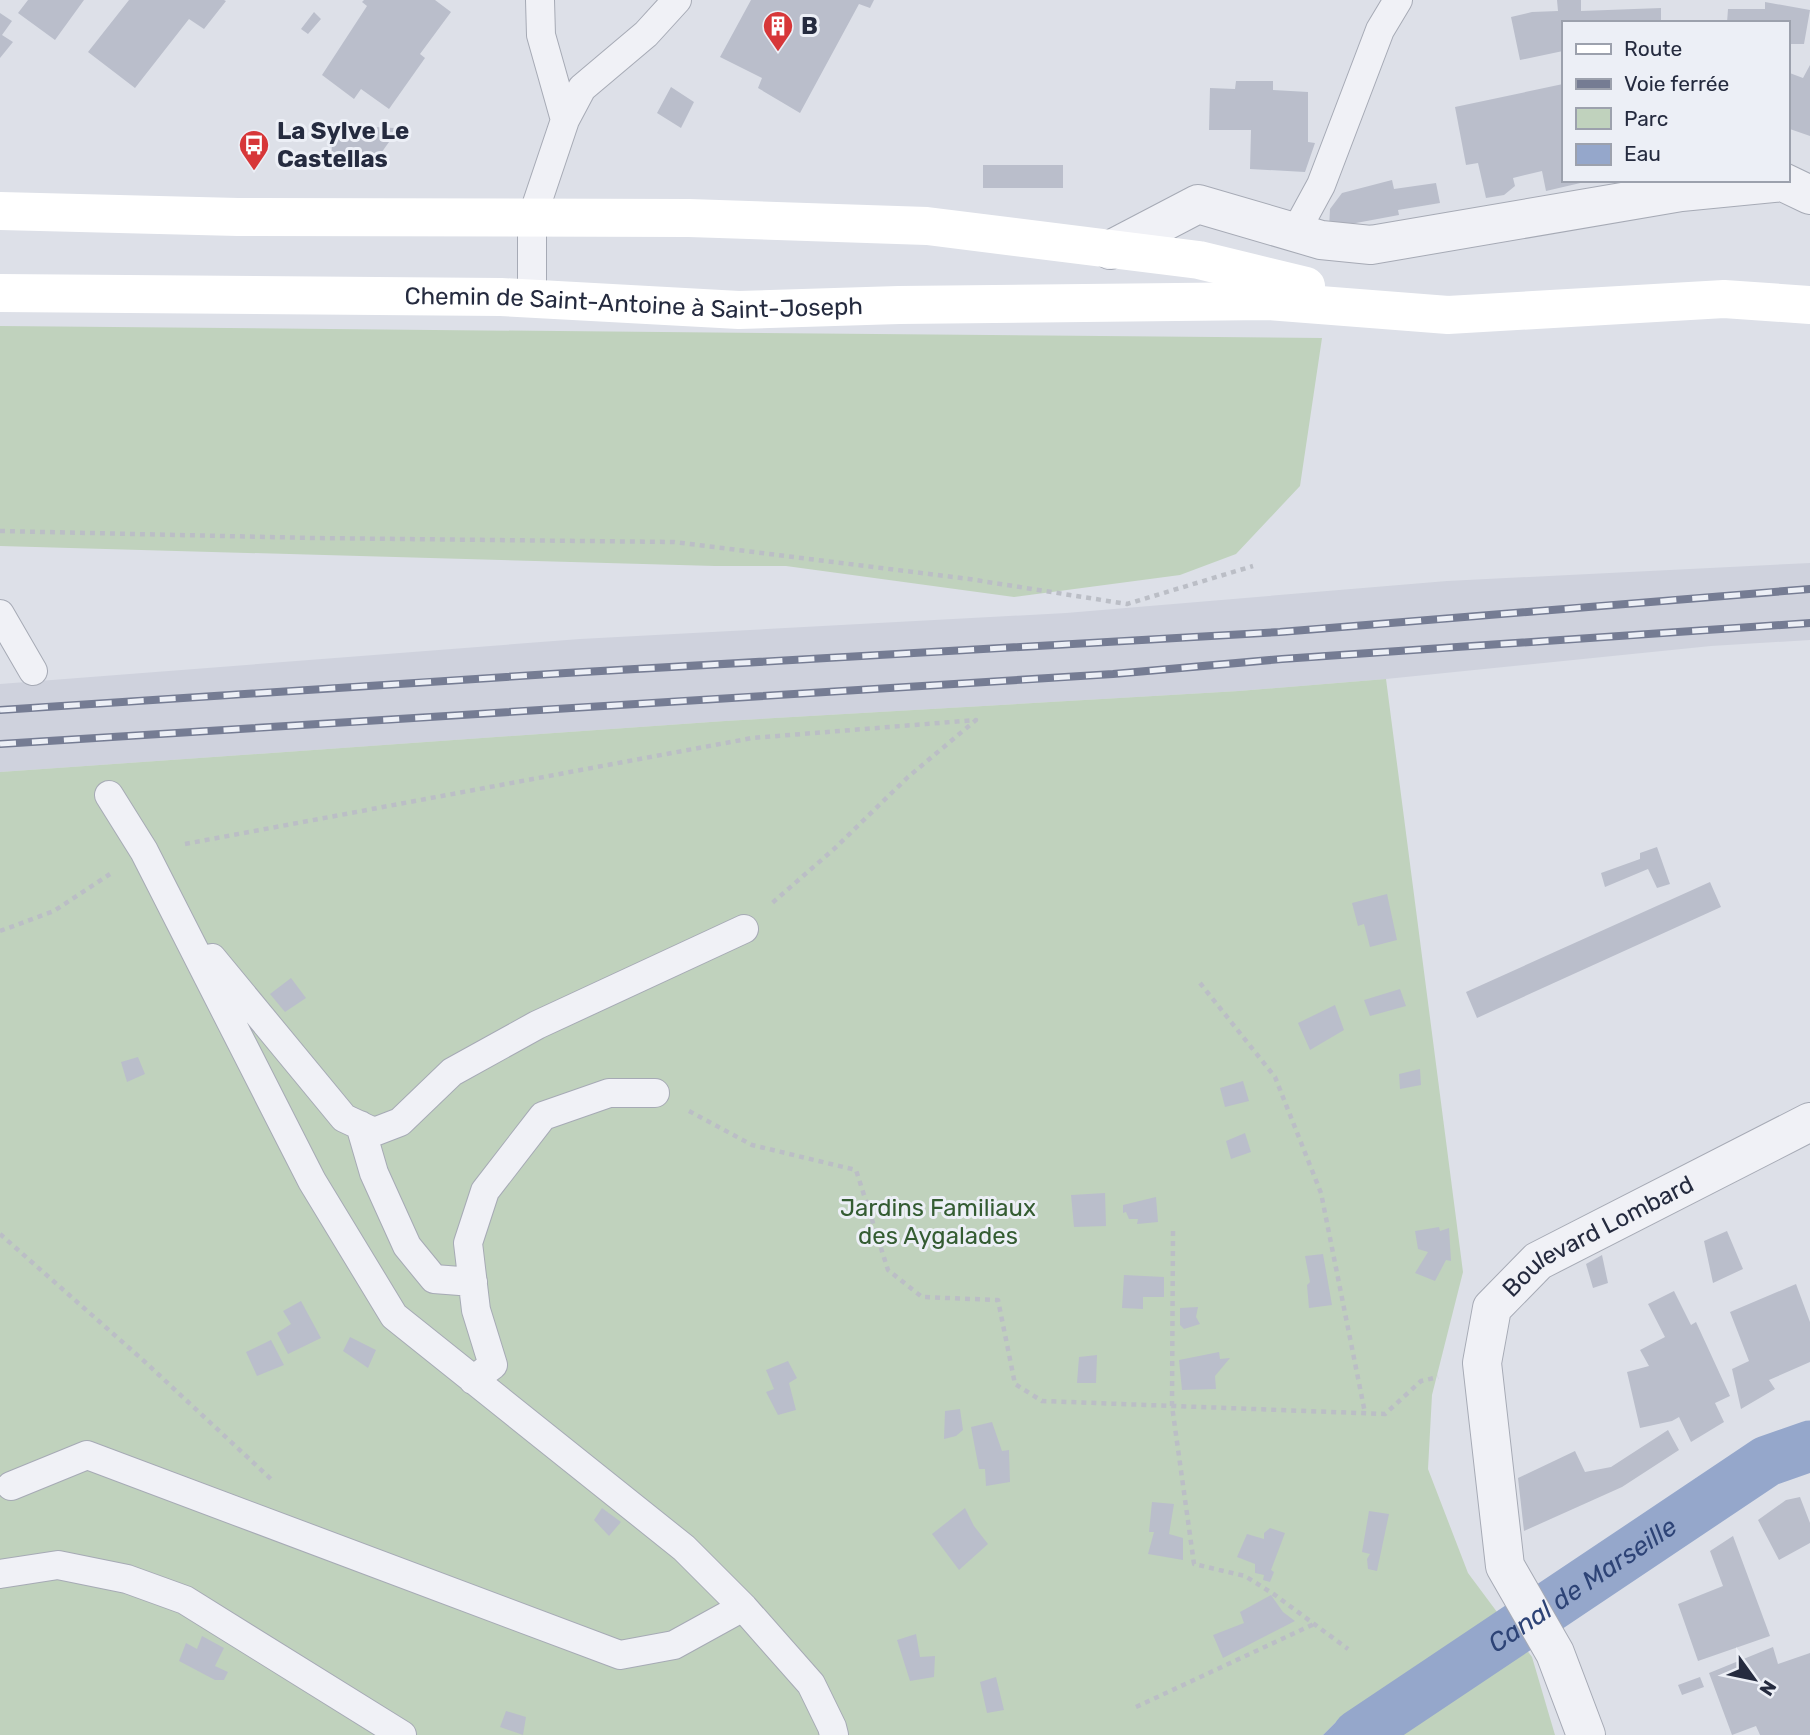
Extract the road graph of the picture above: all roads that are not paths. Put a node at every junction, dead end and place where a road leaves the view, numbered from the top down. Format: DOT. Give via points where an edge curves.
graph roads {
  1 [pos="540,0"];
  2 [pos="677,0"];
  3 [pos="1398,0"];
  4 [pos="565,120"];
  5 [pos="1810,195"];
  6 [pos="0,211"];
  7 [pos="532,218"];
  8 [pos="1296,231"];
  9 [pos="1110,250"];
  10 [pos="1272,290"];
  11 [pos="0,293"];
  12 [pos="532,299"];
  13 [pos="1810,305"];
  14 [pos="0,614"];
  15 [pos="33,671"];
  16 [pos="109,795"];
  17 [pos="178,918"];
  18 [pos="744,929"];
  19 [pos="655,1093"];
  20 [pos="1810,1122"];
  21 [pos="360,1125"];
  22 [pos="472,1282"];
  23 [pos="473,1380"];
  24 [pos="11,1486"];
  25 [pos="0,1574"];
  26 [pos="743,1607"];
  27 [pos="402,1735"];
  28 [pos="834,1735"];
  29 [pos="1586,1735"];
  1 -- 4 [label="lane" via="541,35"];
  2 -- 4 [label="lane" via="646,34 582,88"];
  3 -- 8 [label="lane" via="1380,30 1321,185"];
  4 -- 7 [label="lane"];
  5 -- 8 [label="street" via="1783,182 1681,192 1371,245 1321,240"];
  6 -- 7 [label="main road, Chemin de Saint-Antoine à Saint-Joseph"];
  7 -- 9 [label="main road, Chemin de Saint-Antoine à Saint-Joseph" via="926,226"];
  7 -- 12 [label="lane"];
  8 -- 9 [label="street" via="1198,204"];
  8 -- 10 [label="street"];
  9 -- 10 [label="main road, Chemin de Saint-Antoine à Saint-Joseph" via="1199,260"];
  10 -- 12 [label="main road, Chemin de Saint-Antoine à Saint-Joseph" via="739,310"];
  10 -- 13 [label="main road, Chemin de Saint-Antoine à Saint-Joseph" via="1448,315 1724,299"];
  11 -- 12 [label="main road, Chemin de Saint-Antoine à Saint-Joseph"];
  14 -- 15 [label="lane"];
  16 -- 17 [label="lane"];
  17 -- 21 [label="lane" via="344,1118"];
  17 -- 23 [label="lane" via="312,1181 394,1316"];
  18 -- 21 [label="lane" via="537,1025 452,1072 400,1122 374,1132"];
  19 -- 22 [label="lane" via="608,1093 544,1116 485,1191 468,1243"];
  20 -- 29 [label="street, Boulevard Lombard" via="1538,1261 1492,1308 1482,1363 1505,1566 1555,1653"];
  21 -- 22 [label="lane" via="374,1173 407,1246 435,1279"];
  22 -- 23 [label="lane" via="494,1365"];
  23 -- 26 [label="lane" via="684,1548"];
  24 -- 26 [label="lane" via="87,1455 620,1655 674,1645"];
  25 -- 27 [label="lane" via="58,1565 127,1579 185,1600"];
  26 -- 28 [label="lane" via="811,1684"];
}
